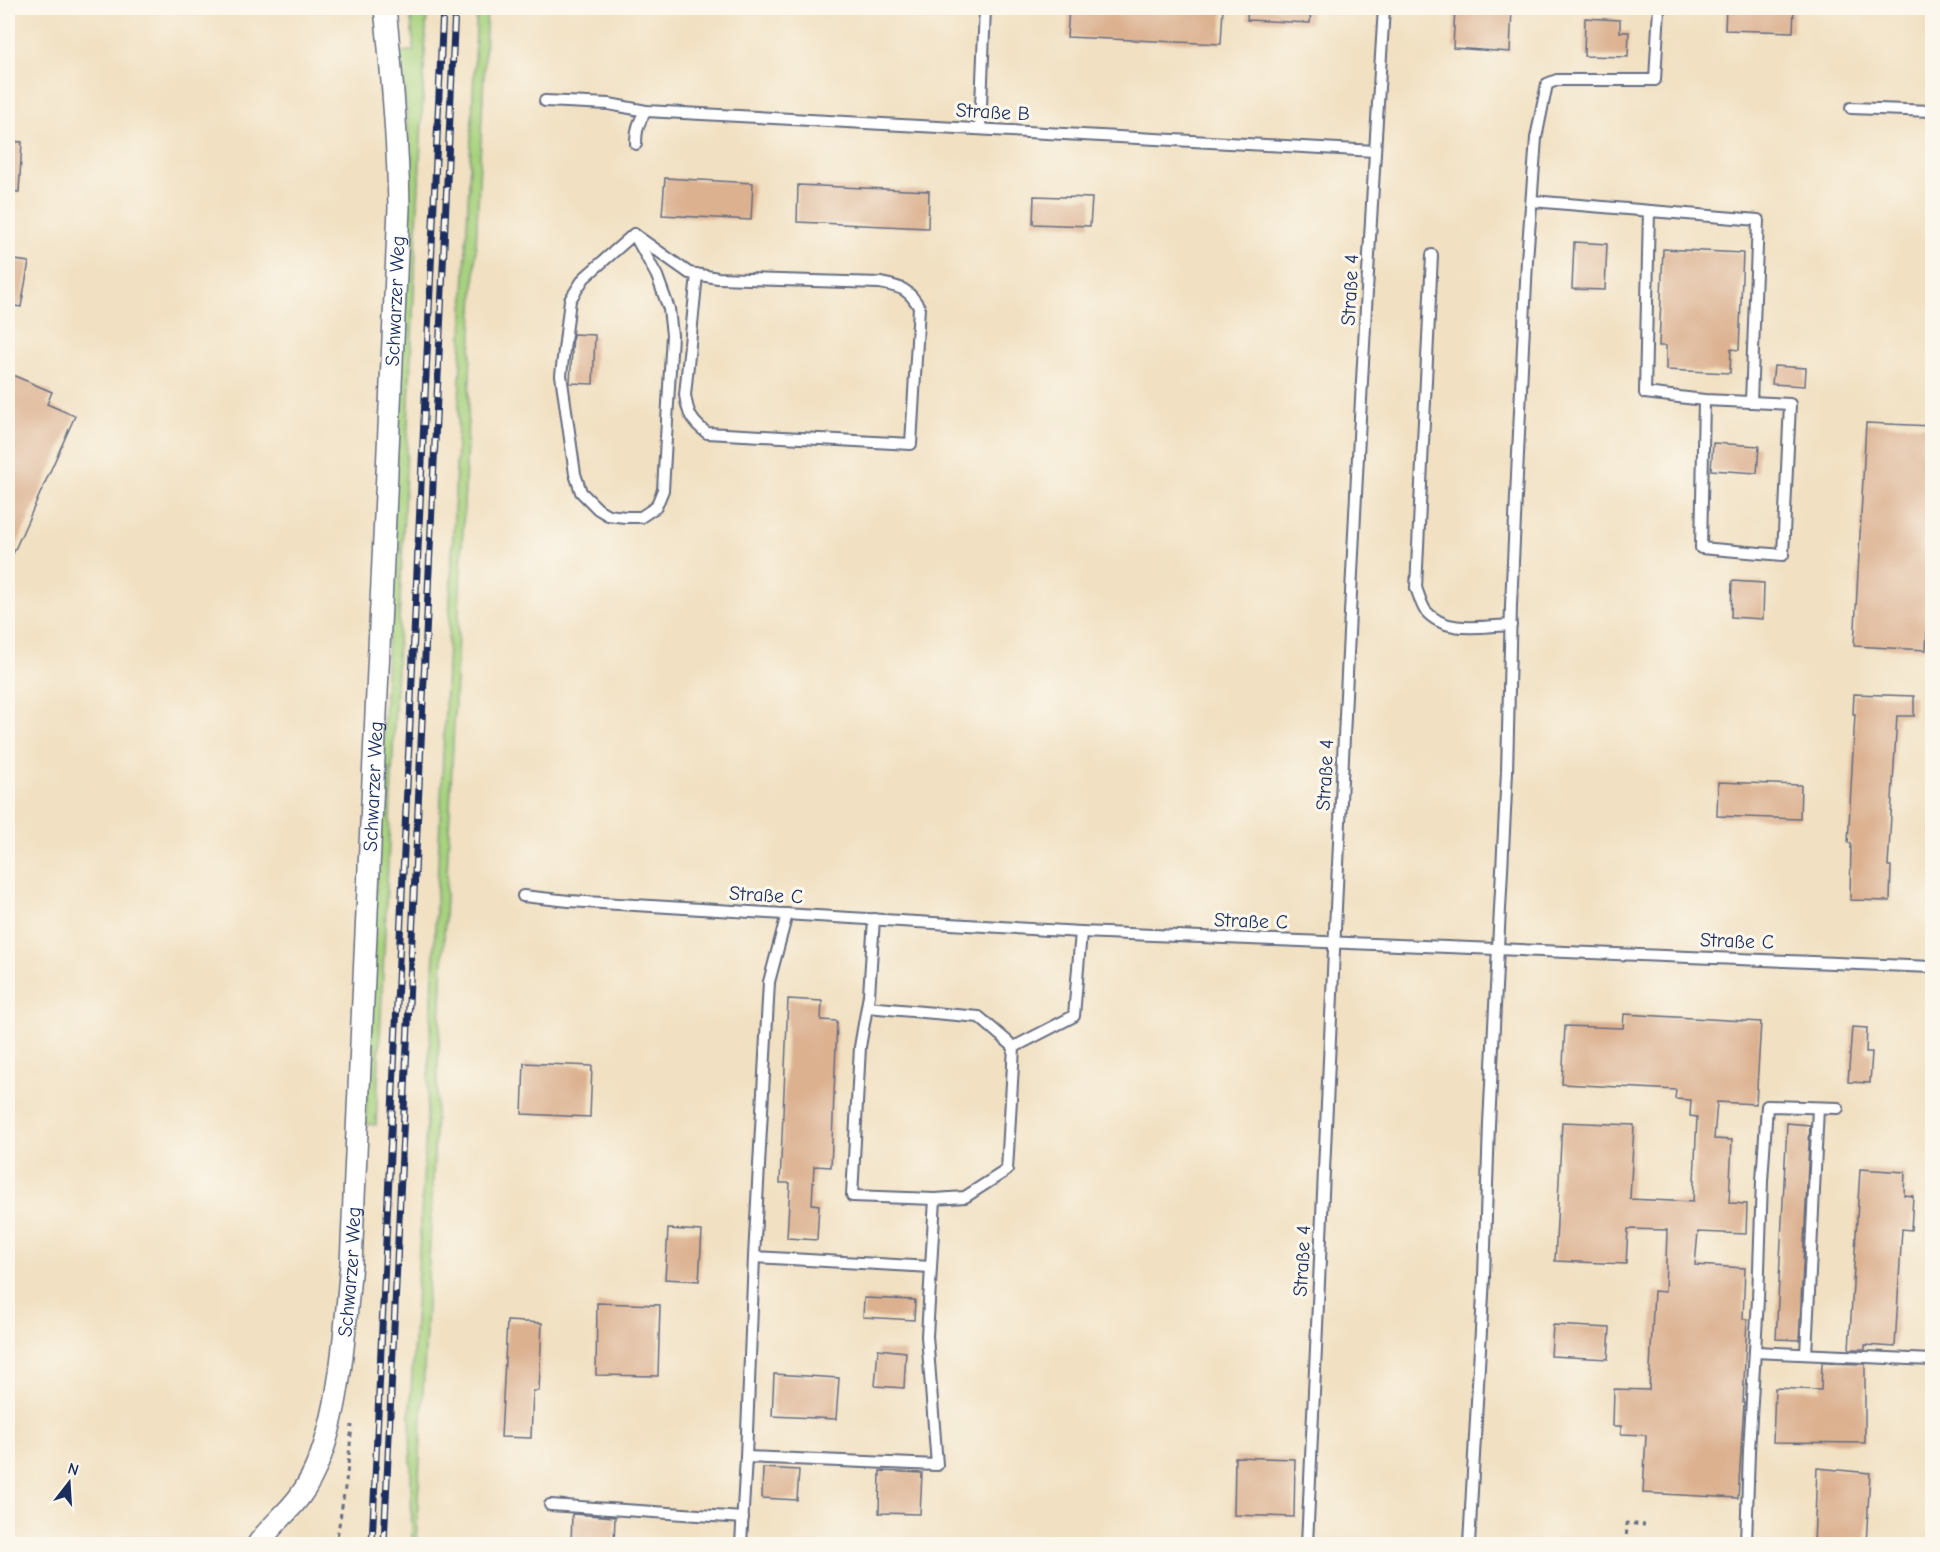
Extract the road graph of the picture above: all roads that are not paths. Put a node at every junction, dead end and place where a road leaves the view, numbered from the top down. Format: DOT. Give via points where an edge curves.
graph roads {
  1 [pos="385,8"];
  2 [pos="986,8"];
  3 [pos="1384,8"];
  4 [pos="1659,8"];
  5 [pos="545,101"];
  6 [pos="1851,108"];
  7 [pos="646,111"];
  8 [pos="1932,111"];
  9 [pos="980,129"];
  10 [pos="636,144"];
  11 [pos="1375,151"];
  12 [pos="1532,201"];
  13 [pos="1649,211"];
  14 [pos="634,234"];
  15 [pos="1432,255"];
  16 [pos="697,274"];
  17 [pos="1704,400"];
  18 [pos="1751,402"];
  19 [pos="1510,625"];
  20 [pos="523,896"];
  21 [pos="787,914"];
  22 [pos="874,919"];
  23 [pos="1081,932"];
  24 [pos="1335,942"];
  25 [pos="1498,948"];
  26 [pos="1932,967"];
  27 [pos="867,1007"];
  28 [pos="1014,1047"];
  29 [pos="1818,1108"];
  30 [pos="1838,1108"];
  31 [pos="935,1199"];
  32 [pos="754,1257"];
  33 [pos="931,1266"];
  34 [pos="1755,1352"];
  35 [pos="1806,1354"];
  36 [pos="1932,1360"];
  37 [pos="746,1456"];
  38 [pos="550,1505"];
  39 [pos="743,1518"];
  40 [pos="258,1545"];
  41 [pos="741,1545"];
  42 [pos="1307,1545"];
  43 [pos="1469,1545"];
  44 [pos="1746,1545"];
  1 -- 40 [label="street, Schwarzer Weg" via="395,103 399,208 351,1264 339,1383 327,1435 301,1495"];
  2 -- 9 [label="lane"];
  3 -- 11 [label="lane, Straße 4"];
  4 -- 12 [label="lane" via="1655,80 1557,80 1547,84 1536,138"];
  5 -- 7 [label="lane, Straße B" via="609,104"];
  6 -- 8 [label="lane"];
  7 -- 9 [label="lane, Straße B"];
  7 -- 10 [label="lane" via="639,120"];
  9 -- 11 [label="lane, Straße B"];
  11 -- 24 [label="lane, Straße 4"];
  12 -- 13 [label="lane"];
  12 -- 19 [label="lane"];
  13 -- 17 [label="lane" via="1645,393"];
  13 -- 18 [label="lane" via="1758,220"];
  14 -- 14 [label="lane" via="657,276 669,309 672,335 663,490 656,507 641,517 624,517 608,515 581,492 561,375 570,300 584,278"];
  14 -- 16 [label="lane" via="689,273"];
  15 -- 19 [label="lane" via="1416,588 1424,609 1437,621 1459,627"];
  16 -- 16 [label="lane" via="880,283 902,288 912,295 919,307 911,444 707,433 695,424 685,395"];
  17 -- 18 [label="lane"];
  17 -- 18 [label="lane" via="1701,548 1782,555 1790,404"];
  19 -- 25 [label="lane"];
  20 -- 21 [label="lane, Straße C"];
  21 -- 22 [label="lane, Straße C"];
  21 -- 32 [label="lane" via="769,982"];
  22 -- 23 [label="lane, Straße C"];
  22 -- 27 [label="lane"];
  23 -- 24 [label="lane, Straße C"];
  23 -- 28 [label="lane" via="1074,1016"];
  24 -- 25 [label="lane, Straße C"];
  24 -- 42 [label="lane, Straße 4"];
  25 -- 26 [label="lane, Straße C"];
  25 -- 43 [label="lane"];
  27 -- 28 [label="lane" via="979,1017"];
  27 -- 31 [label="lane" via="860,1047 852,1196"];
  28 -- 31 [label="lane" via="1007,1170 965,1197"];
  29 -- 30 [label="lane"];
  29 -- 34 [label="lane" via="1767,1106"];
  29 -- 35 [label="lane"];
  31 -- 33 [label="lane"];
  32 -- 33 [label="lane"];
  32 -- 37 [label="lane"];
  33 -- 37 [label="lane" via="927,1336 937,1466"];
  34 -- 35 [label="lane"];
  34 -- 44 [label="lane"];
  35 -- 36 [label="lane"];
  37 -- 39 [label="lane"];
  38 -- 39 [label="lane"];
  39 -- 41 [label="lane"];
}
